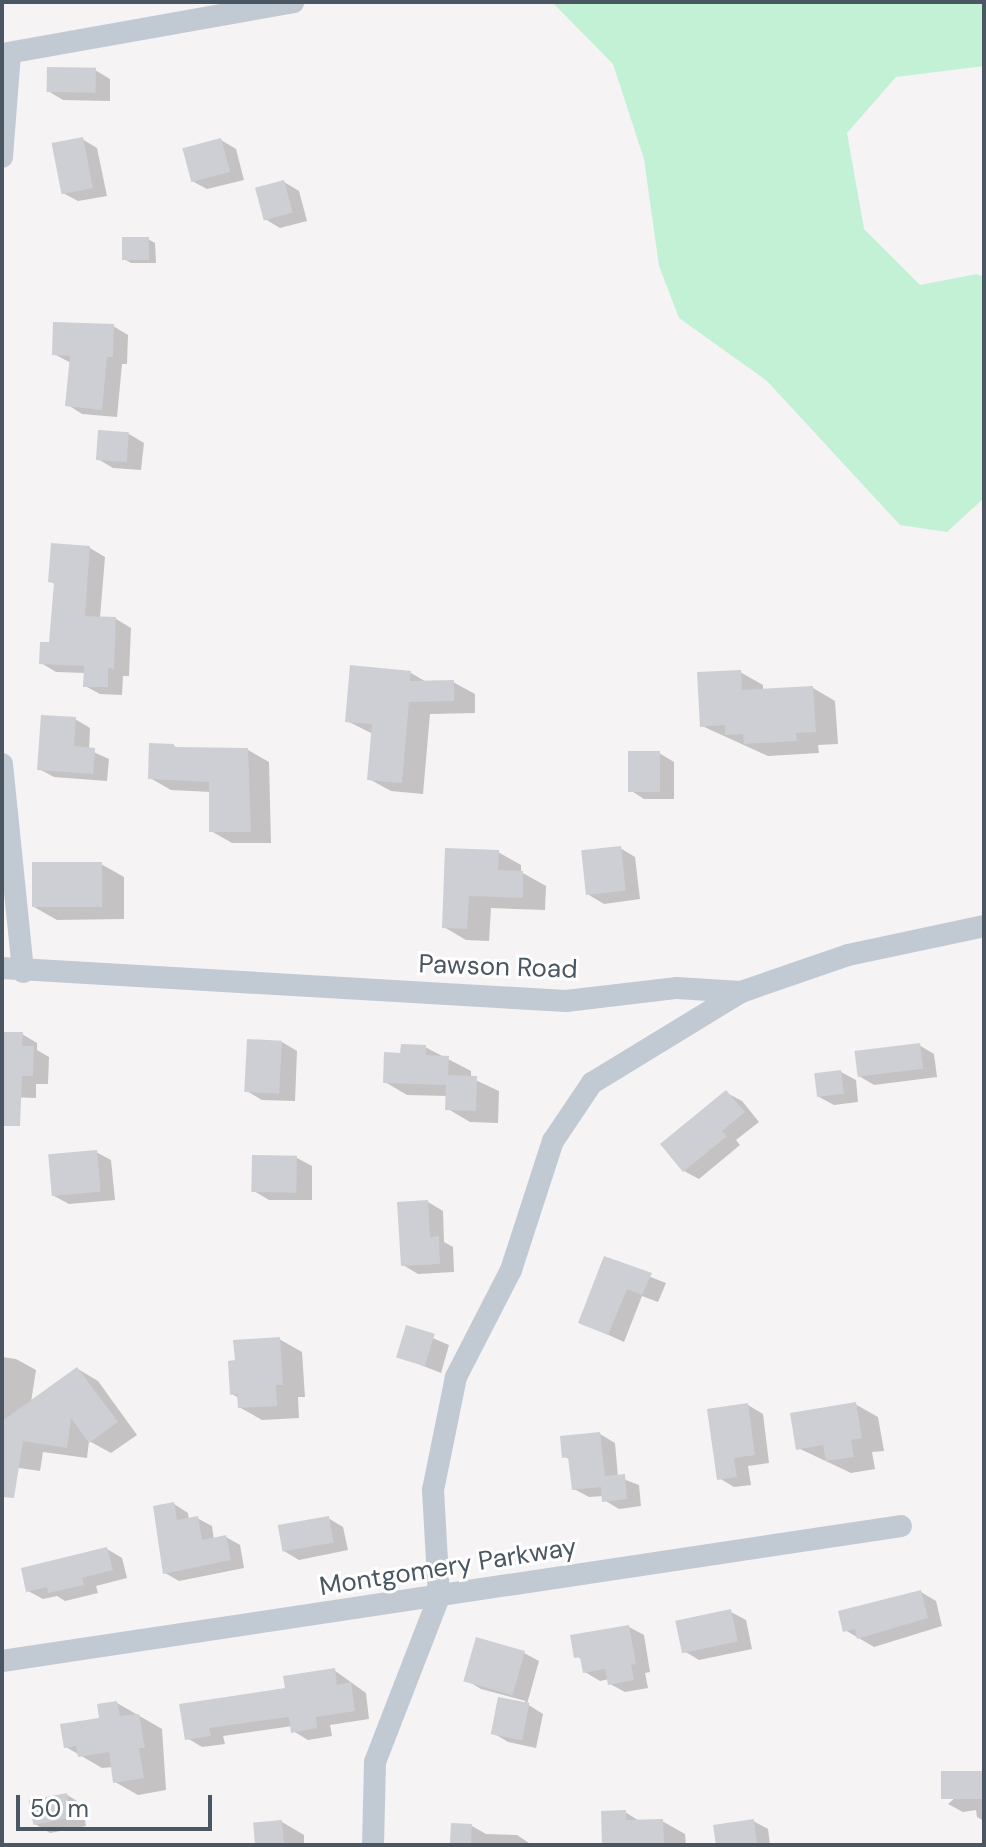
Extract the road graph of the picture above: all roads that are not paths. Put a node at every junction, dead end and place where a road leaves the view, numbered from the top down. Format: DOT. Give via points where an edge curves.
graph roads {
  1 [pos="293,3"];
  2 [pos="6,54"];
  3 [pos="2,157"];
  4 [pos="2,764"];
  5 [pos="984,926"];
  6 [pos="12,970"];
  7 [pos="741,992"];
  8 [pos="901,1526"];
  9 [pos="439,1597"];
  10 [pos="2,1661"];
  11 [pos="373,1845"];
  1 -- 2 [label="street"];
  2 -- 3 [label="street"];
  4 -- 6 [label="street"];
  5 -- 7 [label="street, Pawson Road" via="848,955"];
  6 -- 7 [label="street, Pawson Road" via="566,1001 677,988"];
  7 -- 9 [label="street" via="592,1083 553,1141 511,1270 456,1377 433,1490"];
  8 -- 9 [label="street, Montgomery Parkway"];
  9 -- 10 [label="street, Montgomery Parkway"];
  9 -- 11 [label="street" via="375,1762"];
}
